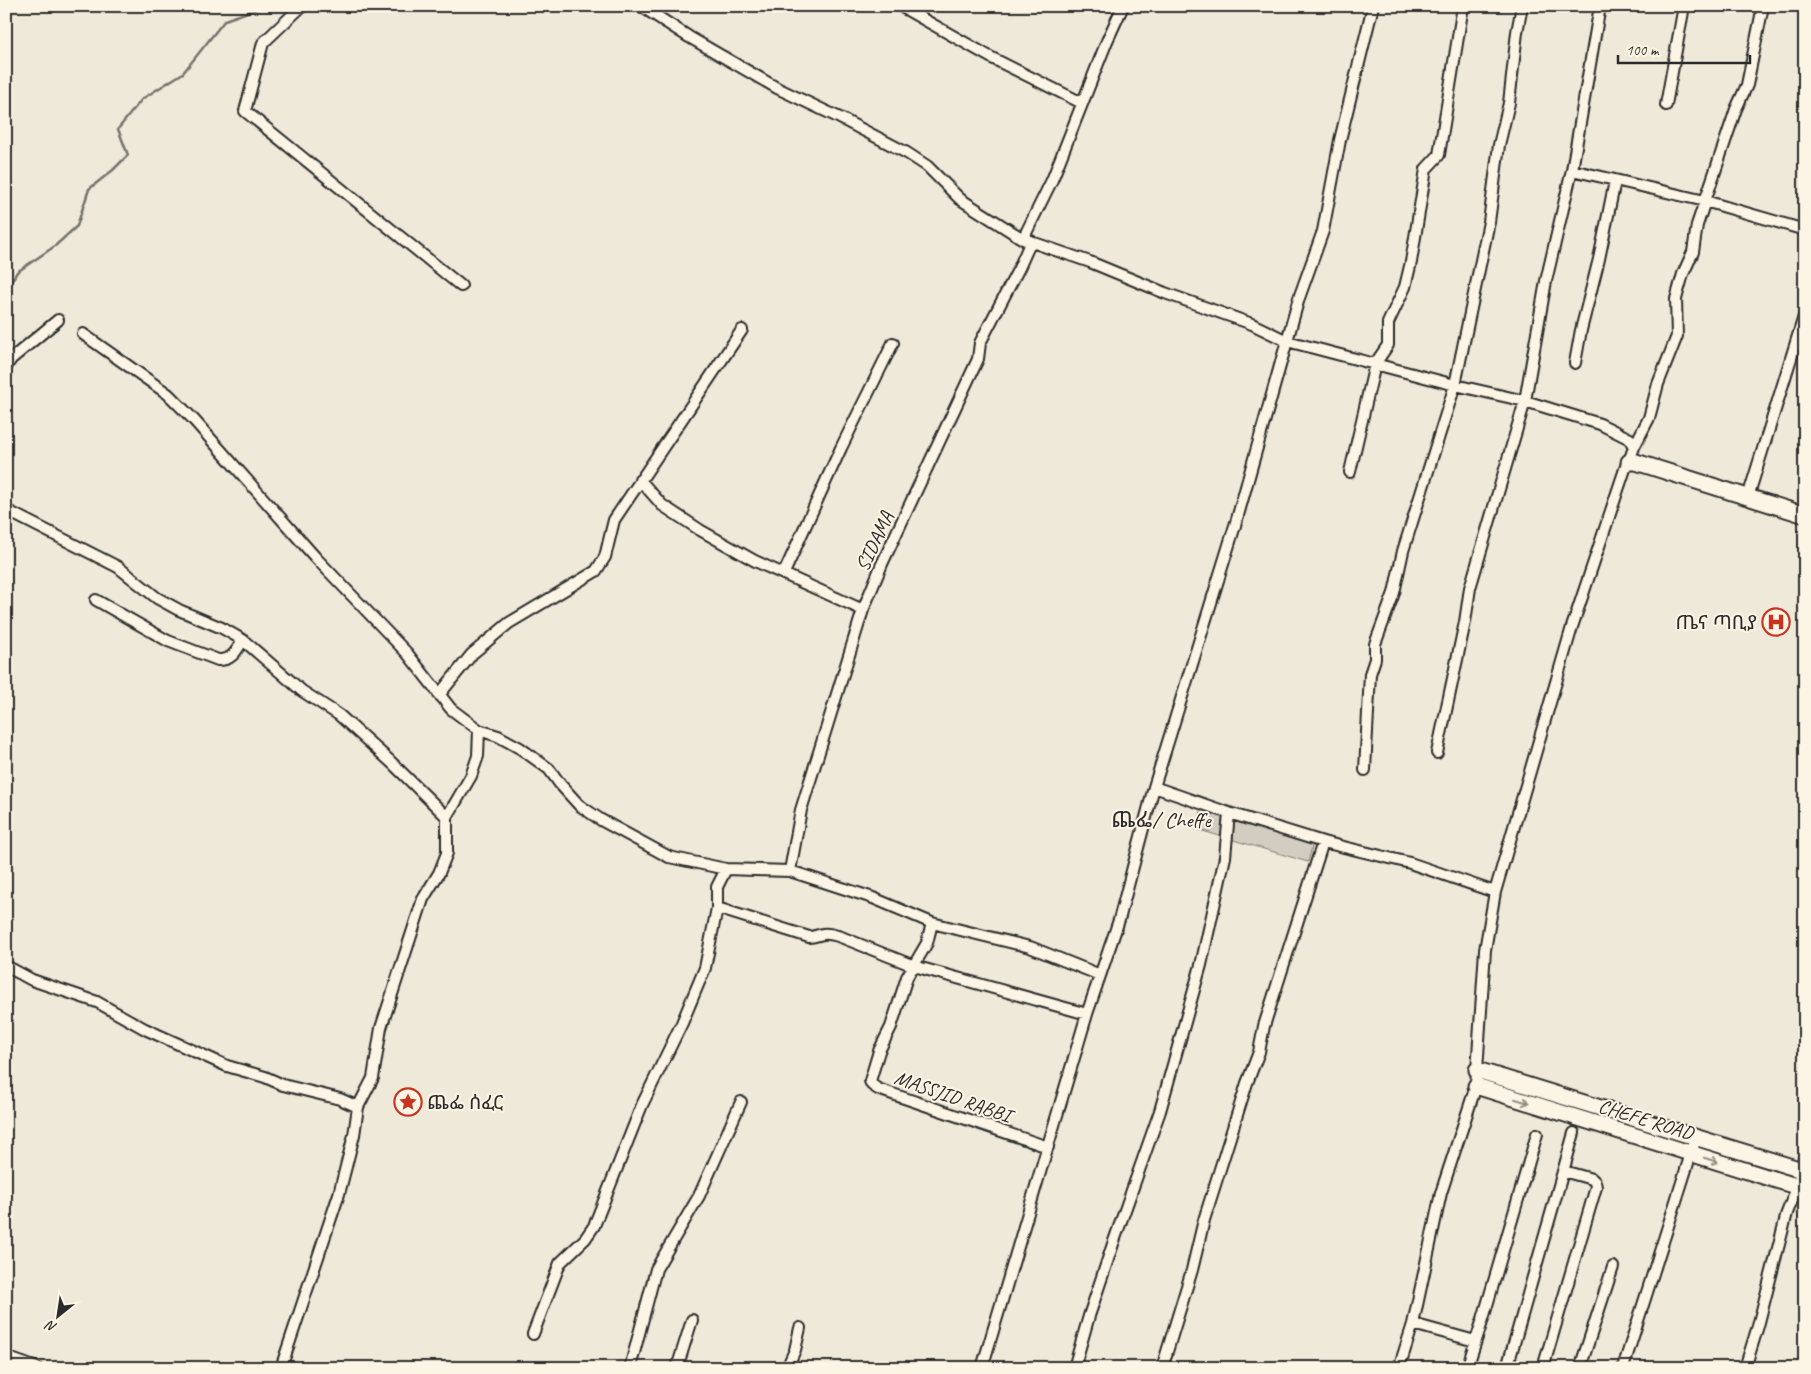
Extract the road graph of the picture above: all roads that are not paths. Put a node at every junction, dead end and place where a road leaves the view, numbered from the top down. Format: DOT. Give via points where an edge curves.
graph roads {
  1 [pos="302,6"];
  2 [pos="641,6"];
  3 [pos="900,6"];
  4 [pos="1123,6"];
  5 [pos="1373,6"];
  6 [pos="1463,6"];
  7 [pos="1522,6"];
  8 [pos="1600,6"];
  9 [pos="1684,6"];
  10 [pos="1763,6"];
  11 [pos="1082,103"];
  12 [pos="1666,105"];
  13 [pos="1572,170"];
  14 [pos="1615,181"];
  15 [pos="1705,201"];
  16 [pos="1805,230"];
  17 [pos="1027,240"];
  18 [pos="461,286"];
  19 [pos="1805,313"];
  20 [pos="58,320"];
  21 [pos="742,330"];
  22 [pos="83,334"];
  23 [pos="1287,341"];
  24 [pos="893,343"];
  25 [pos="1574,363"];
  26 [pos="1375,364"];
  27 [pos="6,367"];
  28 [pos="1455,385"];
  29 [pos="1525,401"];
  30 [pos="1634,446"];
  31 [pos="1629,462"];
  32 [pos="1350,472"];
  33 [pos="640,480"];
  34 [pos="1748,497"];
  35 [pos="6,510"];
  36 [pos="1805,515"];
  37 [pos="784,573"];
  38 [pos="96,600"];
  39 [pos="864,610"];
  40 [pos="243,640"];
  41 [pos="439,695"];
  42 [pos="479,730"];
  43 [pos="1437,753"];
  44 [pos="1365,770"];
  45 [pos="1154,787"];
  46 [pos="1229,813"];
  47 [pos="447,817"];
  48 [pos="1323,842"];
  49 [pos="726,869"];
  50 [pos="790,872"];
  51 [pos="1495,892"];
  52 [pos="717,908"];
  53 [pos="932,922"];
  54 [pos="6,966"];
  55 [pos="914,966"];
  56 [pos="1100,975"];
  57 [pos="1088,1014"];
  58 [pos="1476,1070"];
  59 [pos="1476,1086"];
  60 [pos="741,1102"];
  61 [pos="358,1107"];
  62 [pos="1574,1133"];
  63 [pos="1537,1134"];
  64 [pos="1696,1138"];
  65 [pos="1048,1147"];
  66 [pos="1690,1154"];
  67 [pos="1804,1166"];
  68 [pos="1563,1170"];
  69 [pos="1801,1188"];
  70 [pos="1613,1267"];
  71 [pos="692,1320"];
  72 [pos="1413,1324"];
  73 [pos="800,1328"];
  74 [pos="534,1334"];
  75 [pos="1475,1341"];
  76 [pos="6,1357"];
  77 [pos="37,1368"];
  78 [pos="281,1368"];
  79 [pos="630,1368"];
  80 [pos="677,1368"];
  81 [pos="787,1368"];
  82 [pos="982,1368"];
  83 [pos="1074,1368"];
  84 [pos="1162,1368"];
  85 [pos="1399,1368"];
  86 [pos="1466,1368"];
  87 [pos="1507,1368"];
  88 [pos="1543,1368"];
  89 [pos="1580,1368"];
  90 [pos="1623,1368"];
  91 [pos="1745,1368"];
  1 -- 18 [label="street" via="263,42 245,111"];
  2 -- 17 [label="street" via="689,38 777,88 907,153 927,166 960,199"];
  3 -- 11 [label="street" via="992,58"];
  4 -- 11 [label="street, SIDAMA"];
  5 -- 23 [label="street" via="1340,140 1323,231"];
  6 -- 26 [label="street" via="1439,155 1426,169 1405,287 1388,323 1388,345"];
  7 -- 28 [label="street" via="1489,222"];
  8 -- 13 [label="street"];
  9 -- 12 [label="street"];
  10 -- 15 [label="street" via="1747,84"];
  11 -- 17 [label="street, SIDAMA"];
  13 -- 14 [label="street"];
  13 -- 29 [label="street" via="1546,281"];
  14 -- 15 [label="street"];
  14 -- 25 [label="street"];
  15 -- 16 [label="street"];
  15 -- 30 [label="street" via="1693,252 1676,299 1677,336 1649,418"];
  17 -- 23 [label="street" via="1252,324"];
  17 -- 39 [label="street, SIDAMA" via="1019,268 980,344 978,359 882,564"];
  19 -- 34 [label="street"];
  20 -- 27 [label="street" via="11,359"];
  21 -- 33 [label="street"];
  22 -- 41 [label="street" via="168,394 194,419 311,552 407,652"];
  23 -- 26 [label="street"];
  23 -- 45 [label="street" via="1237,518"];
  24 -- 37 [label="street"];
  26 -- 28 [label="street"];
  26 -- 32 [label="street"];
  28 -- 29 [label="street"];
  28 -- 44 [label="street" via="1403,551 1394,593 1375,644 1376,659 1370,674"];
  29 -- 30 [label="street" via="1600,424 1630,439"];
  29 -- 43 [label="street" via="1470,588"];
  30 -- 31 [label="street"];
  31 -- 34 [label="street"];
  31 -- 51 [label="street" via="1572,627"];
  33 -- 37 [label="street" via="662,505 739,552"];
  33 -- 41 [label="street" via="614,520 605,557 596,571 509,623 472,654"];
  34 -- 36 [label="street"];
  35 -- 40 [label="street" via="118,567 146,591 179,610"];
  37 -- 39 [label="street"];
  38 -- 40 [label="street" via="168,640 218,660 233,656"];
  39 -- 50 [label="street, SIDAMA" via="801,810"];
  40 -- 47 [label="street" via="302,691 339,715"];
  41 -- 42 [label="street"];
  42 -- 47 [label="street" via="478,756 471,776"];
  42 -- 49 [label="street" via="513,744 549,769 579,805 601,820 669,857"];
  45 -- 46 [label="street"];
  45 -- 56 [label="street" via="1119,920"];
  46 -- 48 [label="street"];
  46 -- 83 [label="street" via="1224,858 1201,965 1163,1102 1112,1244"];
  47 -- 61 [label="street" via="447,853 424,898 381,1028 372,1078"];
  48 -- 51 [label="street" via="1410,863"];
  48 -- 84 [label="street" via="1204,1220"];
  49 -- 50 [label="street"];
  49 -- 52 [label="street" via="717,887"];
  50 -- 53 [label="street" via="874,898"];
  51 -- 58 [label="street" via="1485,950"];
  52 -- 55 [label="street" via="809,937 821,934 841,937"];
  52 -- 74 [label="street" via="705,968 682,1023 642,1105 594,1226 560,1263"];
  53 -- 55 [label="street, MASSJID RABBI" via="927,942"];
  53 -- 56 [label="street" via="1030,947"];
  54 -- 61 [label="street" via="32,980 97,1002 145,1029 227,1066"];
  55 -- 57 [label="street"];
  55 -- 65 [label="street, MASSJID RABBI" via="906,977 891,1027 879,1051 870,1081 872,1085"];
  56 -- 57 [label="street"];
  57 -- 65 [label="street"];
  58 -- 59 [label="street"];
  58 -- 64 [label="street, CHEFE ROAD"];
  59 -- 66 [label="street, CHEFE ROAD, one-way"];
  59 -- 72 [label="street" via="1441,1193"];
  60 -- 79 [label="street" via="698,1196 656,1269"];
  61 -- 78 [label="street" via="339,1194"];
  62 -- 68 [label="street"];
  63 -- 75 [label="street"];
  64 -- 66 [label="street"];
  64 -- 67 [label="street, CHEFE ROAD"];
  65 -- 82 [label="street"];
  66 -- 69 [label="street, CHEFE ROAD, one-way"];
  66 -- 90 [label="street"];
  67 -- 69 [label="street"];
  68 -- 87 [label="street"];
  68 -- 88 [label="street" via="1592,1179 1596,1187"];
  69 -- 91 [label="street" via="1787,1213"];
  70 -- 89 [label="street"];
  71 -- 80 [label="street"];
  72 -- 75 [label="street"];
  72 -- 85 [label="street"];
  73 -- 81 [label="street"];
  75 -- 86 [label="street"];
  76 -- 77 [label="street"];
}
